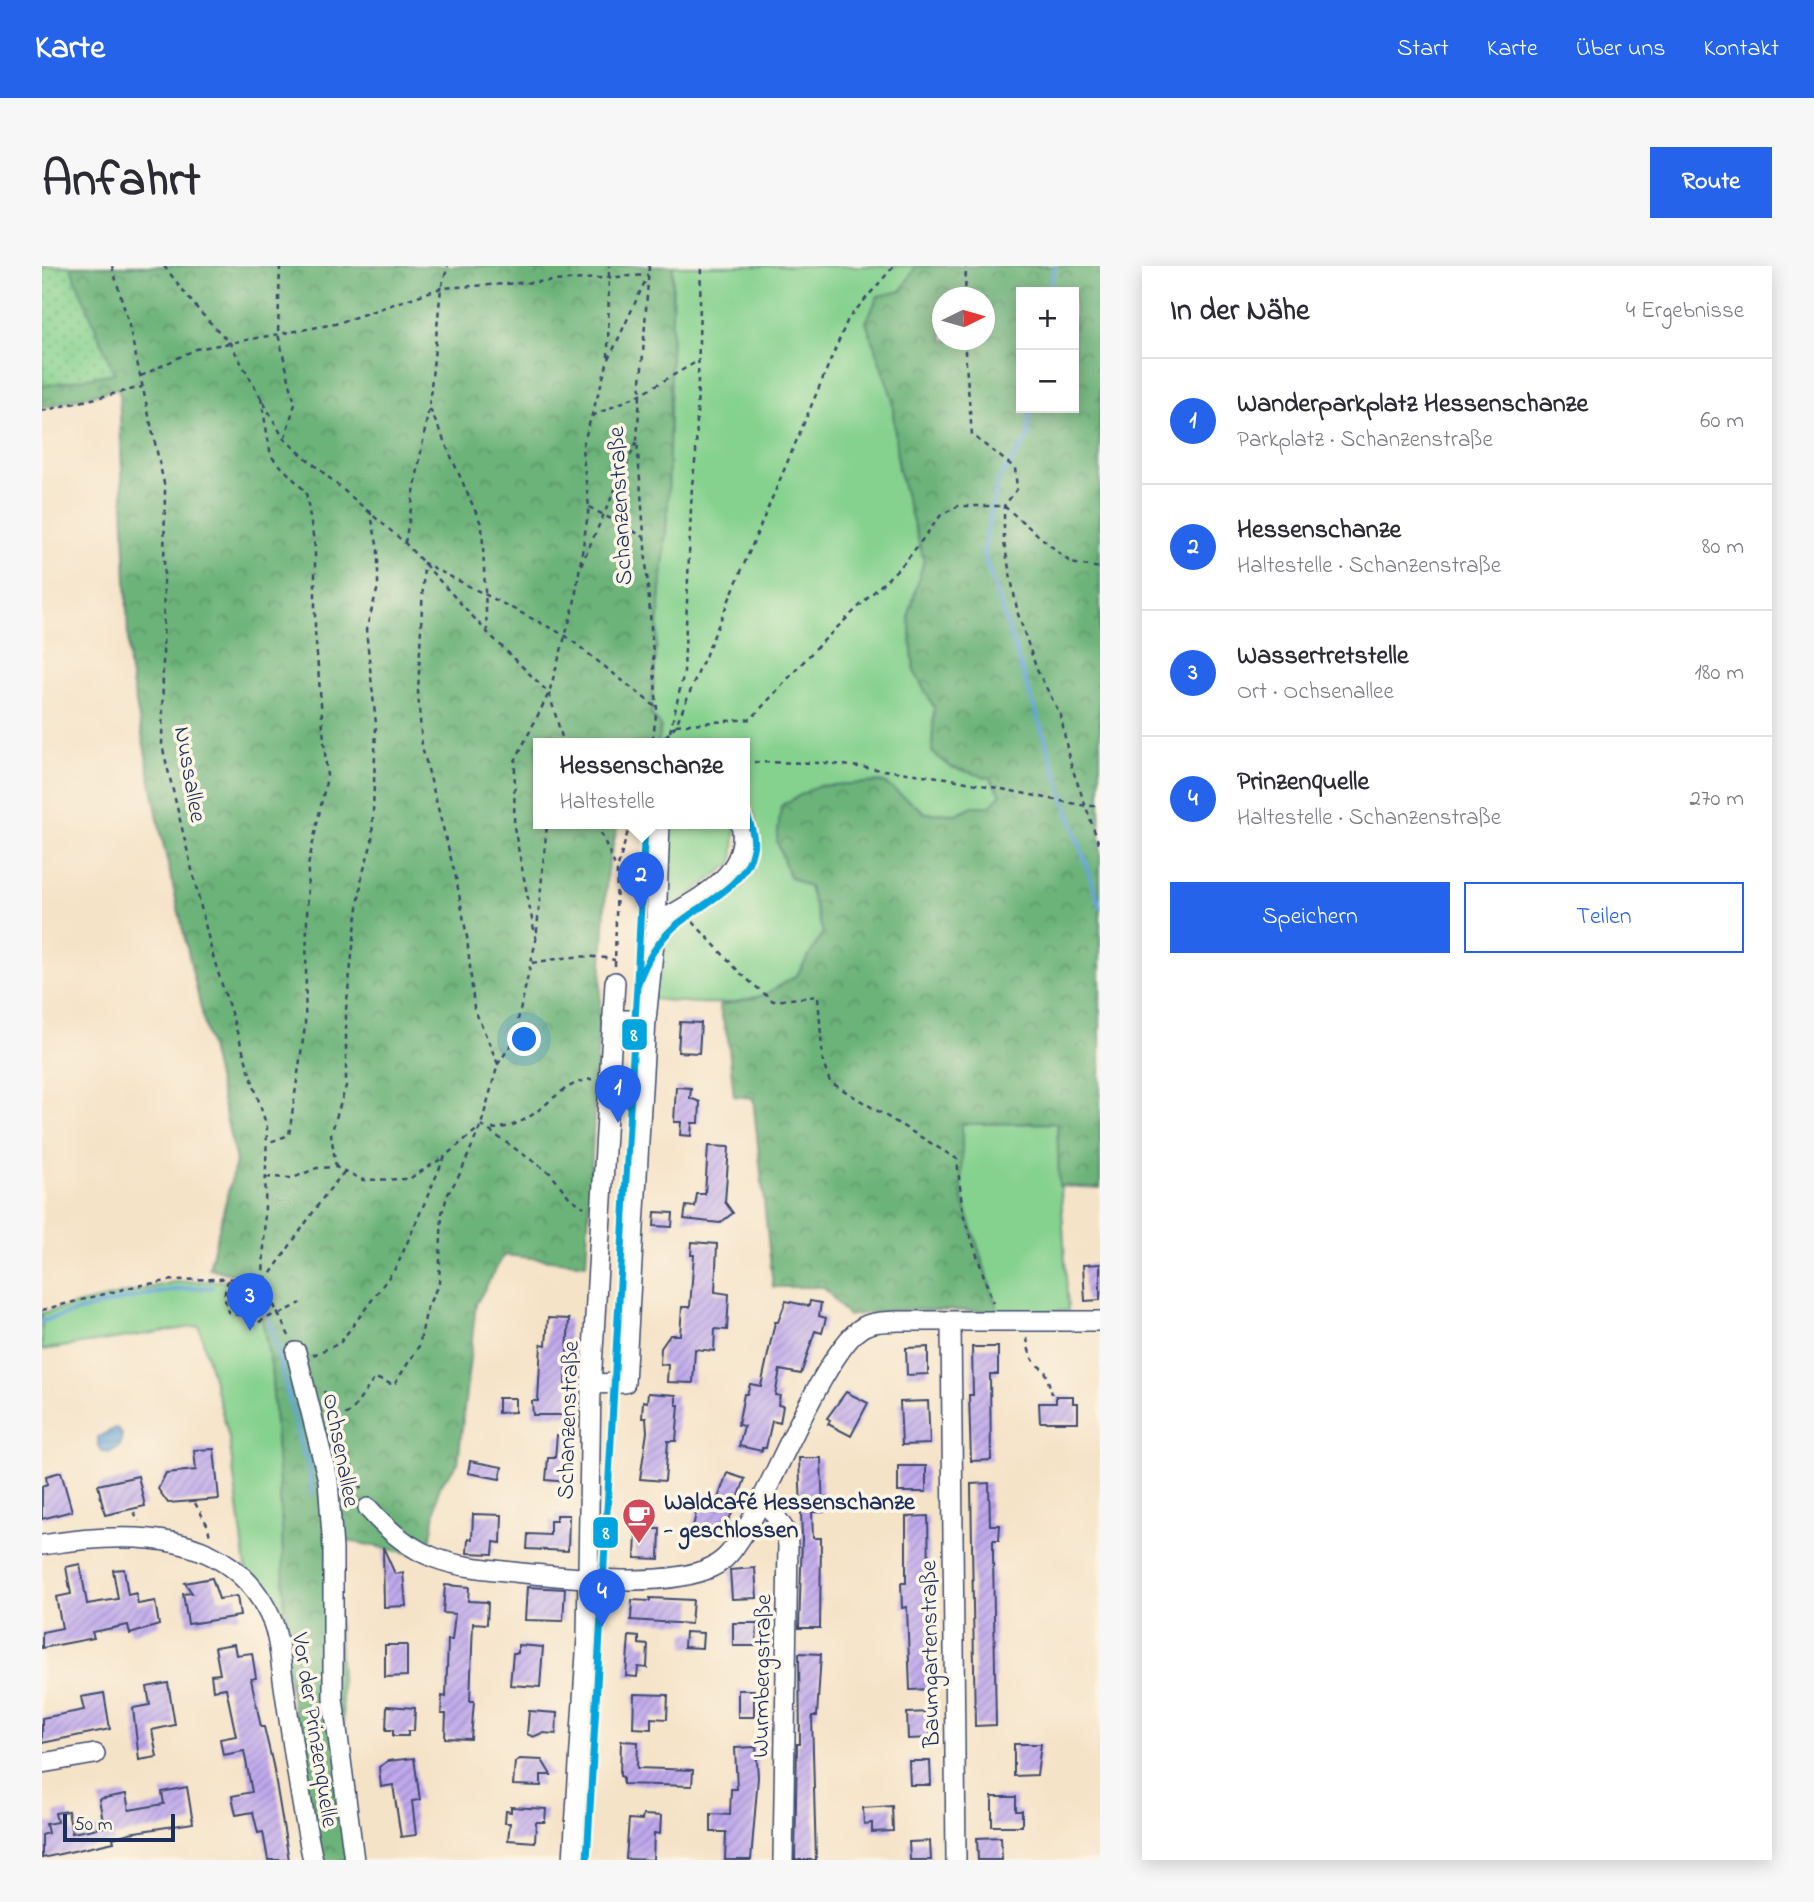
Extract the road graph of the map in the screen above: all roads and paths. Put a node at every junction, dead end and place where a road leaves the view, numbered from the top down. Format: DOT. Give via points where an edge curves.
graph roads {
  1 [pos="112,266"];
  2 [pos="164,266"];
  3 [pos="280,266"];
  4 [pos="448,266"];
  5 [pos="609,266"];
  6 [pos="649,266"];
  7 [pos="701,266"];
  8 [pos="894,266"];
  9 [pos="966,266"];
  10 [pos="648,275"];
  11 [pos="608,276"];
  12 [pos="965,287"];
  13 [pos="441,288"];
  14 [pos="278,334"];
  15 [pos="230,343"];
  16 [pos="965,350"];
  17 [pos="608,361"];
  18 [pos="698,361"];
  19 [pos="141,376"];
  20 [pos="142,387"];
  21 [pos="639,395"];
  22 [pos="261,398"];
  23 [pos="429,407"];
  24 [pos="42,411"];
  25 [pos="592,416"];
  26 [pos="284,439"];
  27 [pos="637,440"];
  28 [pos="1003,506"];
  29 [pos="589,507"];
  30 [pos="370,510"];
  31 [pos="603,514"];
  32 [pos="645,537"];
  33 [pos="405,542"];
  34 [pos="424,563"];
  35 [pos="580,568"];
  36 [pos="1100,568"];
  37 [pos="485,596"];
  38 [pos="487,632"];
  39 [pos="566,636"];
  40 [pos="549,693"];
  41 [pos="656,708"];
  42 [pos="676,725"];
  43 [pos="669,735"];
  44 [pos="562,738"];
  45 [pos="653,738"];
  46 [pos="666,738"];
  47 [pos="750,762"];
  48 [pos="1086,806"];
  49 [pos="1100,806"];
  50 [pos="547,829"];
  51 [pos="599,829"];
  52 [pos="629,829"];
  53 [pos="660,829"];
  54 [pos="742,829"];
  55 [pos="1100,847"];
  56 [pos="617,870"];
  57 [pos="682,908"];
  58 [pos="656,925"];
  59 [pos="536,940"];
  60 [pos="532,963"];
  61 [pos="615,982"];
  62 [pos="612,1020"];
  63 [pos="646,1020"];
  64 [pos="498,1064"];
  65 [pos="610,1079"];
  66 [pos="481,1125"];
  67 [pos="491,1129"];
  68 [pos="267,1143"];
  69 [pos="445,1156"];
  70 [pos="336,1167"];
  71 [pos="345,1171"];
  72 [pos="266,1177"];
  73 [pos="601,1211"];
  74 [pos="228,1278"];
  75 [pos="263,1281"];
  76 [pos="301,1303"];
  77 [pos="42,1310"];
  78 [pos="279,1313"];
  79 [pos="950,1321"];
  80 [pos="999,1321"];
  81 [pos="1029,1321"];
  82 [pos="1100,1321"];
  83 [pos="296,1352"];
  84 [pos="591,1384"];
  85 [pos="324,1390"];
  86 [pos="1052,1394"];
  87 [pos="336,1418"];
  88 [pos="764,1499"];
  89 [pos="195,1503"];
  90 [pos="368,1508"];
  91 [pos="42,1545"];
  92 [pos="205,1552"];
  93 [pos="587,1579"];
  94 [pos="95,1754"];
  95 [pos="42,1763"];
  96 [pos="313,1860"];
  97 [pos="354,1860"];
  98 [pos="573,1860"];
  99 [pos="783,1860"];
  100 [pos="956,1860"];
  1 -- 19 [label="path, Nussallee"];
  2 -- 15 [label="path"];
  3 -- 14 [label="path"];
  4 -- 13 [label="path"];
  5 -- 11 [label="path"];
  6 -- 10 [label="path, Schanzenstraße"];
  7 -- 18 [label="path"];
  8 -- 42 [label="path" via="848,319"];
  9 -- 12 [label="path"];
  10 -- 11 [label="path"];
  10 -- 17 [label="path"];
  10 -- 21 [label="path, Schanzenstraße"];
  11 -- 13 [label="path"];
  11 -- 17 [label="path"];
  13 -- 14 [label="path" via="335,324"];
  13 -- 23 [label="path"];
  14 -- 15 [label="path"];
  14 -- 26 [label="path" via="295,404"];
  15 -- 19 [label="path" via="196,349"];
  15 -- 22 [label="path"];
  16 -- 28 [label="path" via="972,435 1015,468 1017,489"];
  17 -- 25 [label="path"];
  18 -- 21 [label="path"];
  18 -- 43 [label="path" via="684,672"];
  19 -- 20 [label="path, Nussallee"];
  20 -- 24 [label="path"];
  20 -- 68 [label="path, Nussallee" via="165,488 162,745 212,953 267,1128"];
  21 -- 25 [label="path"];
  21 -- 27 [label="path, Schanzenstraße"];
  22 -- 26 [label="path"];
  22 -- 68 [label="path" via="271,456 306,492 314,548 314,631 327,777 308,866 305,1026 289,1135"];
  23 -- 33 [label="path"];
  23 -- 37 [label="path" via="482,526"];
  25 -- 29 [label="path" via="582,448"];
  26 -- 30 [label="path"];
  27 -- 31 [label="path"];
  27 -- 32 [label="path, Schanzenstraße"];
  28 -- 36 [label="path" via="1071,563"];
  28 -- 42 [label="path" via="958,506 941,515 906,561 751,719"];
  28 -- 48 [label="path" via="1004,544 1018,614 1037,670 1062,716 1069,760"];
  29 -- 31 [label="path"];
  29 -- 35 [label="path"];
  30 -- 33 [label="path"];
  30 -- 70 [label="path" via="378,549 378,587 366,630 376,724 372,842 362,876 349,985 346,1086 331,1134"];
  31 -- 32 [label="path"];
  31 -- 35 [label="path"];
  32 -- 41 [label="path, Schanzenstraße"];
  33 -- 34 [label="path"];
  34 -- 37 [label="path"];
  34 -- 38 [label="path"];
  34 -- 64 [label="path" via="418,693 422,746 456,878 474,1008"];
  35 -- 39 [label="path"];
  37 -- 38 [label="path"];
  37 -- 39 [label="path"];
  38 -- 40 [label="path"];
  39 -- 40 [label="path"];
  39 -- 41 [label="path"];
  40 -- 44 [label="path"];
  40 -- 59 [label="path" via="515,761 514,827"];
  41 -- 45 [label="path, Schanzenstraße"];
  42 -- 43 [label="path"];
  43 -- 46 [label="path"];
  47 -- 48 [label="path" via="827,763 947,778"];
  48 -- 49 [label="path"];
  48 -- 55 [label="path"];
  50 -- 59 [label="path"];
  51 -- 56 [label="path"];
  52 -- 56 [label="path"];
  53 -- 58 [label="street"];
  54 -- 57 [label="street" via="737,865 716,887"];
  56 -- 60 [label="path" via="615,960 582,955"];
  57 -- 58 [label="street"];
  57 -- 80 [label="path" via="708,941 773,1001 818,996 823,1063 830,1082 957,1159 963,1214"];
  58 -- 63 [label="street"];
  59 -- 60 [label="path"];
  60 -- 64 [label="path" via="513,1042"];
  61 -- 62 [label="street, Schanzenstraße"];
  62 -- 63 [label="street"];
  62 -- 65 [label="street, Schanzenstraße"];
  63 -- 84 [label="street" via="625,1383"];
  64 -- 66 [label="path"];
  65 -- 67 [label="path" via="571,1084 524,1122"];
  65 -- 73 [label="street, Schanzenstraße"];
  66 -- 67 [label="path"];
  66 -- 69 [label="path"];
  66 -- 87 [label="path" via="447,1194 439,1283 427,1308 419,1346 394,1385 375,1378 351,1412"];
  67 -- 73 [label="path" via="550,1173 581,1206"];
  68 -- 72 [label="path, Nussallee"];
  69 -- 71 [label="path" via="409,1179 363,1180"];
  69 -- 83 [label="path" via="397,1266 340,1343 316,1355"];
  70 -- 71 [label="path"];
  70 -- 72 [label="path" via="317,1168 293,1178"];
  71 -- 75 [label="path"];
  72 -- 75 [label="path, Nussallee"];
  73 -- 84 [label="street, Schanzenstraße"];
  74 -- 75 [label="path"];
  74 -- 77 [label="path" via="136,1286"];
  74 -- 78 [label="path" via="223,1296 228,1312 244,1317 251,1326"];
  75 -- 78 [label="path"];
  76 -- 78 [label="path"];
  78 -- 83 [label="path"];
  79 -- 80 [label="street"];
  79 -- 88 [label="street" via="866,1325 845,1341 824,1374"];
  79 -- 100 [label="street, Baumgartenstraße"];
  80 -- 81 [label="street"];
  81 -- 82 [label="street"];
  81 -- 86 [label="path" via="1029,1351 1035,1365 1045,1370"];
  83 -- 97 [label="street, Ochsenallee" via="328,1480 333,1698"];
  84 -- 93 [label="street, Schanzenstraße"];
  85 -- 87 [label="path"];
  87 -- 90 [label="path"];
  88 -- 93 [label="street" via="731,1553 712,1567 665,1577"];
  88 -- 99 [label="street, Wurmbergstraße" via="786,1532"];
  89 -- 92 [label="path" via="211,1534"];
  90 -- 93 [label="street" via="408,1545 452,1566"];
  91 -- 92 [label="street, Vor der Prinzenquelle" via="132,1536"];
  92 -- 96 [label="street, Vor der Prinzenquelle" via="243,1576 274,1626 298,1797"];
  93 -- 98 [label="street, Schanzenstraße"];
  94 -- 95 [label="street"];
}
